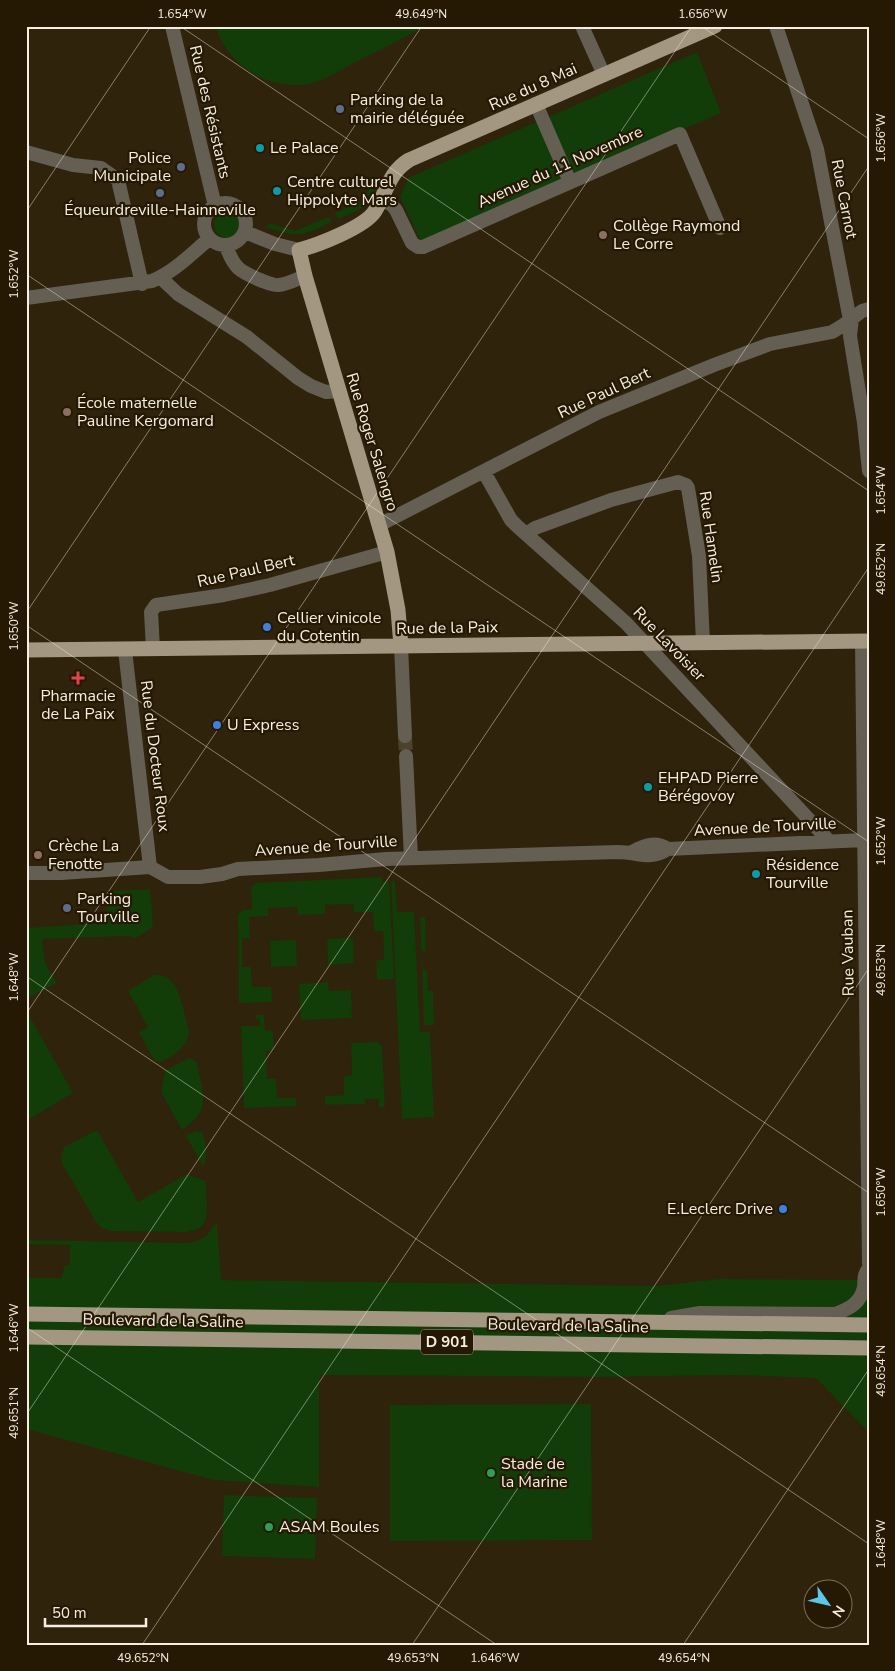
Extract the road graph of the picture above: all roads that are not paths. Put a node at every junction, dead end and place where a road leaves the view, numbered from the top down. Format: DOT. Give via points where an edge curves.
graph roads {
  1 [pos="172,26"];
  2 [pos="582,26"];
  3 [pos="715,26"];
  4 [pos="776,26"];
  5 [pos="604,75"];
  6 [pos="536,104"];
  7 [pos="26,152"];
  8 [pos="570,182"];
  9 [pos="381,198"];
  10 [pos="215,206"];
  11 [pos="720,228"];
  12 [pos="245,232"];
  13 [pos="209,239"];
  14 [pos="226,246"];
  15 [pos="299,250"];
  16 [pos="305,276"];
  17 [pos="161,278"];
  18 [pos="142,284"];
  19 [pos="26,298"];
  20 [pos="869,309"];
  21 [pos="852,318"];
  22 [pos="339,391"];
  23 [pos="866,422"];
  24 [pos="484,472"];
  25 [pos="869,472"];
  26 [pos="379,525"];
  27 [pos="526,534"];
  28 [pos="386,552"];
  29 [pos="865,641"];
  30 [pos="646,643"];
  31 [pos="703,643"];
  32 [pos="401,646"];
  33 [pos="153,649"];
  34 [pos="26,650"];
  35 [pos="125,650"];
  36 [pos="405,736"];
  37 [pos="406,756"];
  38 [pos="864,840"];
  39 [pos="829,841"];
  40 [pos="411,858"];
  41 [pos="150,867"];
  42 [pos="26,873"];
  43 [pos="868,1179"];
  44 [pos="869,1266"];
  45 [pos="26,1314"];
  46 [pos="646,1322"];
  47 [pos="869,1324"];
  48 [pos="26,1337"];
  49 [pos="869,1348"];
  1 -- 10 [label="street, Rue des Résistants"];
  2 -- 5 [label="street"];
  3 -- 5 [label="main road, Rue du 8 Mai"];
  4 -- 21 [label="street, Rue Carnot" via="817,148"];
  5 -- 6 [label="main road, Rue du 8 Mai"];
  6 -- 8 [label="street"];
  6 -- 9 [label="main road, Rue du 8 Mai" via="404,163 393,173"];
  7 -- 18 [label="street" via="101,168 118,180"];
  8 -- 9 [label="street, Avenue du 11 Novembre" via="418,248 412,243 396,210"];
  8 -- 11 [label="street, Avenue du 11 Novembre" via="680,134"];
  9 -- 15 [label="main road, Rue du 8 Mai" via="374,213 363,222"];
  10 -- 12 [label="street" via="229,203 236,206 245,217"];
  10 -- 13 [label="street" via="204,221"];
  12 -- 14 [label="street" via="238,241"];
  12 -- 15 [label="street"];
  13 -- 14 [label="street"];
  13 -- 17 [label="street"];
  14 -- 16 [label="street" via="237,269 272,285"];
  15 -- 16 [label="main road, Rue Roger Salengro"];
  16 -- 22 [label="main road, Rue Roger Salengro"];
  17 -- 18 [label="street"];
  17 -- 22 [label="street" via="178,294 247,337 298,378 326,392"];
  18 -- 19 [label="street"];
  20 -- 21 [label="street, Rue Paul Bert"];
  21 -- 23 [label="street, Rue Carnot" via="850,336"];
  21 -- 24 [label="street, Rue Paul Bert" via="832,332 770,344 608,408"];
  22 -- 26 [label="main road, Rue Roger Salengro"];
  23 -- 25 [label="street, Rue Carnot"];
  24 -- 26 [label="street, Rue Paul Bert"];
  24 -- 27 [label="street, Rue Lavoisier" via="511,520"];
  26 -- 28 [label="main road, Rue Roger Salengro"];
  27 -- 30 [label="street, Rue Lavoisier"];
  27 -- 31 [label="street, Rue Hamelin" via="611,500 678,482 686,485 699,556"];
  28 -- 32 [label="main road, Rue Roger Salengro" via="398,610"];
  28 -- 33 [label="street, Rue Paul Bert" via="270,585 156,606 150,612"];
  29 -- 31 [label="main road, Rue de la Paix"];
  29 -- 38 [label="street, Rue Vauban"];
  30 -- 31 [label="main road, Rue de la Paix"];
  30 -- 32 [label="main road, Rue de la Paix"];
  30 -- 39 [label="street, Rue Lavoisier"];
  32 -- 33 [label="main road, Rue de la Paix"];
  32 -- 36 [label="street"];
  33 -- 35 [label="main road, Rue de la Paix"];
  34 -- 35 [label="main road, Rue de la Paix"];
  35 -- 41 [label="street, Rue du Docteur Roux"];
  37 -- 40 [label="street"];
  38 -- 39 [label="street, Avenue de Tourville"];
  38 -- 43 [label="street, Rue Vauban"];
  39 -- 40 [label="street, Avenue de Tourville" via="668,849 650,844 632,852"];
  40 -- 41 [label="street, Avenue de Tourville" via="238,869 200,877 168,877"];
  41 -- 42 [label="street, Avenue de Tourville"];
  43 -- 44 [label="street, Rue Vauban"];
  44 -- 46 [label="street, Rue Vauban" via="858,1300 835,1314 700,1313"];
  45 -- 46 [label="main road, Boulevard de la Saline / D 901"];
  46 -- 47 [label="main road, Boulevard de la Saline / D 901"];
  48 -- 49 [label="main road, Boulevard de la Saline / D 901"];
}
